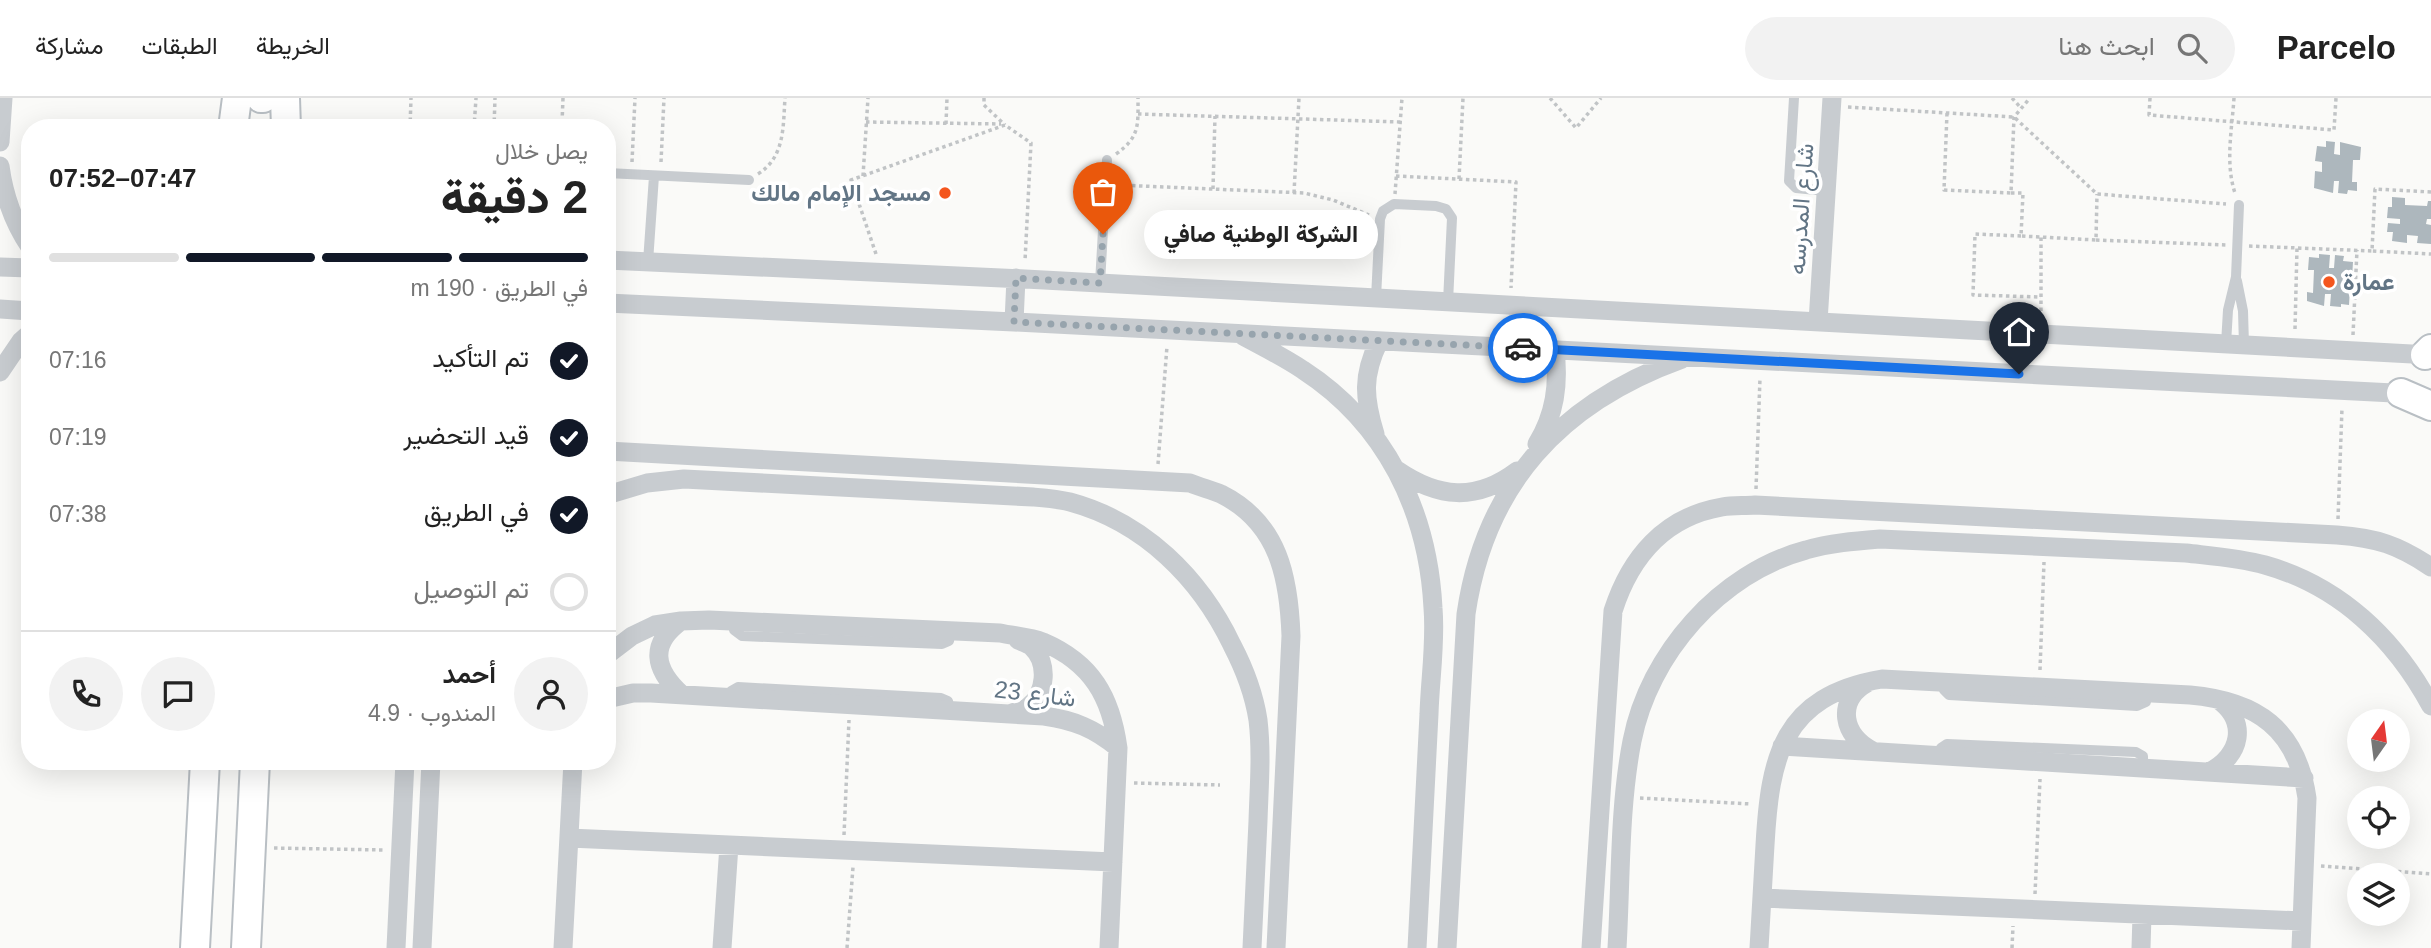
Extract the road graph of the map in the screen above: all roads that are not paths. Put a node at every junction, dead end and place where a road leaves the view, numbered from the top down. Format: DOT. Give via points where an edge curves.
graph roads {
  1 [pos="3,98"];
  2 [pos="237,98"];
  3 [pos="285,98"];
  4 [pos="1794,98"];
  5 [pos="1832,102"];
  6 [pos="234,119"];
  7 [pos="286,119"];
  8 [pos="0,142"];
  9 [pos="1107,160"];
  10 [pos="0,166"];
  11 [pos="616,174"];
  12 [pos="657,176"];
  13 [pos="748,180"];
  14 [pos="1826,191"];
  15 [pos="2239,205"];
  16 [pos="21,230"];
  17 [pos="616,260"];
  18 [pos="648,262"];
  19 [pos="0,267"];
  20 [pos="21,268"];
  21 [pos="2236,277"];
  22 [pos="1020,278"];
  23 [pos="1100,283"];
  24 [pos="1376,298"];
  25 [pos="1448,302"];
  26 [pos="616,303"];
  27 [pos="0,309"];
  28 [pos="21,310"];
  29 [pos="1014,322"];
  30 [pos="1818,322"];
  31 [pos="2020,333"];
  32 [pos="1239,334"];
  33 [pos="21,341"];
  34 [pos="1379,341"];
  35 [pos="2235,345"];
  36 [pos="1555,350"];
  37 [pos="2429,353"];
  38 [pos="1690,357"];
  39 [pos="0,372"];
  40 [pos="2019,374"];
  41 [pos="2401,393"];
  42 [pos="2431,396"];
  43 [pos="2431,406"];
  44 [pos="1377,441"];
  45 [pos="616,451"];
  46 [pos="860,464"];
  47 [pos="1524,466"];
  48 [pos="1396,470"];
  49 [pos="861,487"];
  50 [pos="616,492"];
  51 [pos="2050,521"];
  52 [pos="2047,546"];
  53 [pos="2431,567"];
  54 [pos="681,621"];
  55 [pos="1000,633"];
  56 [pos="616,648"];
  57 [pos="1882,679"];
  58 [pos="1944,681"];
  59 [pos="2147,692"];
  60 [pos="681,694"];
  61 [pos="616,697"];
  62 [pos="729,697"];
  63 [pos="2214,697"];
  64 [pos="2431,706"];
  65 [pos="950,710"];
  66 [pos="1012,713"];
  67 [pos="1782,746"];
  68 [pos="1118,748"];
  69 [pos="1873,751"];
  70 [pos="1940,755"];
  71 [pos="2143,768"];
  72 [pos="205,770"];
  73 [pos="254,770"];
  74 [pos="405,770"];
  75 [pos="431,770"];
  76 [pos="573,770"];
  77 [pos="2209,772"];
  78 [pos="2304,778"];
  79 [pos="569,838"];
  80 [pos="729,845"];
  81 [pos="1113,862"];
  82 [pos="1762,898"];
  83 [pos="2142,915"];
  84 [pos="2302,921"];
  85 [pos="195,948"];
  86 [pos="246,948"];
  87 [pos="396,948"];
  88 [pos="422,948"];
  89 [pos="563,948"];
  90 [pos="722,948"];
  91 [pos="1108,948"];
  92 [pos="1252,948"];
  93 [pos="1276,948"];
  94 [pos="1417,948"];
  95 [pos="1447,948"];
  96 [pos="1591,948"];
  97 [pos="1617,948"];
  98 [pos="1759,948"];
  99 [pos="2141,948"];
  100 [pos="2301,948"];
  1 -- 8 [label="street"];
  2 -- 6 [label="street"];
  3 -- 7 [label="street"];
  4 -- 14 [label="lane" via="1789,181 1796,188"];
  5 -- 14 [label="street, شارع المدرسه"];
  9 -- 23 [label="lane"];
  10 -- 16 [label="street" via="10,210"];
  11 -- 12 [label="lane"];
  12 -- 13 [label="lane"];
  12 -- 18 [label="lane"];
  14 -- 30 [label="street, شارع المدرسه"];
  15 -- 21 [label="lane"];
  17 -- 18 [label="street"];
  18 -- 22 [label="street"];
  19 -- 20 [label="street"];
  21 -- 35 [label="lane" via="2243,311"];
  21 -- 35 [label="lane" via="2228,310"];
  22 -- 23 [label="street"];
  22 -- 29 [label="street"];
  23 -- 24 [label="street"];
  24 -- 25 [label="street"];
  24 -- 25 [label="lane" via="1380,219 1382,211 1394,204 1441,207 1450,213"];
  25 -- 30 [label="street"];
  26 -- 29 [label="street"];
  27 -- 28 [label="street"];
  29 -- 32 [label="street"];
  30 -- 31 [label="street"];
  31 -- 35 [label="street"];
  31 -- 40 [label="street"];
  32 -- 34 [label="street"];
  32 -- 44 [label="street" via="1304,370 1356,415"];
  33 -- 39 [label="street"];
  34 -- 36 [label="street"];
  34 -- 44 [label="street" via="1366,376"];
  35 -- 37 [label="street"];
  36 -- 38 [label="street"];
  36 -- 47 [label="street" via="1557,394 1552,415"];
  38 -- 40 [label="street"];
  38 -- 47 [label="street" via="1599,400 1572,419"];
  40 -- 41 [label="street"];
  41 -- 42 [label="street"];
  41 -- 43 [label="street"];
  44 -- 48 [label="street"];
  45 -- 46 [label="street"];
  46 -- 49 [label="street"];
  46 -- 93 [label="street" via="1191,483 1222,495 1250,514 1271,540 1285,571 1290,604"];
  47 -- 48 [label="street" via="1484,489 1461,493 1437,491"];
  47 -- 95 [label="street" via="1492,520 1471,580"];
  48 -- 94 [label="street" via="1425,540 1434,611"];
  49 -- 50 [label="street" via="684,479"];
  49 -- 92 [label="street" via="1069,502 1136,532 1192,579 1240,660 1257,717 1261,755"];
  51 -- 52 [label="street"];
  51 -- 53 [label="street" via="2371,538 2402,549"];
  51 -- 96 [label="street" via="1755,505 1697,514 1652,542 1634,563 1613,611"];
  52 -- 64 [label="street" via="2227,557 2302,579 2364,617 2392,645"];
  52 -- 97 [label="street" via="1880,539 1841,542 1768,564 1706,608 1659,669 1632,738"];
  54 -- 55 [label="street, شارع 23"];
  54 -- 56 [label="street, شارع 23" via="655,625"];
  54 -- 60 [label="street" via="661,641 658,656 660,670"];
  55 -- 66 [label="street" via="1032,647 1044,678 1028,707"];
  55 -- 68 [label="street, شارع 23" via="1040,641 1066,653 1087,671 1104,694"];
  57 -- 58 [label="street"];
  57 -- 67 [label="street" via="1856,683 1822,700 1793,728"];
  57 -- 69 [label="street" via="1860,687 1848,706 1854,739"];
  58 -- 59 [label="street"];
  58 -- 59 [label="lane" via="1949,695 2142,706"];
  59 -- 63 [label="street"];
  60 -- 61 [label="street, شارع 23"];
  60 -- 62 [label="street, شارع 23"];
  62 -- 65 [label="street, شارع 23"];
  62 -- 65 [label="lane" via="738,687 941,698 948,701"];
  63 -- 77 [label="street" via="2233,716 2237,729 2231,756"];
  63 -- 78 [label="street" via="2253,710 2271,723 2286,738"];
  65 -- 66 [label="street, شارع 23"];
  66 -- 68 [label="street, شارع 23" via="1067,719"];
  67 -- 69 [label="street"];
  67 -- 82 [label="street" via="1767,805"];
  68 -- 81 [label="street"];
  69 -- 70 [label="street"];
  70 -- 71 [label="street"];
  70 -- 71 [label="lane" via="1947,744 2136,752 2143,756"];
  71 -- 77 [label="street"];
  72 -- 85 [label="street"];
  73 -- 86 [label="street"];
  74 -- 87 [label="street"];
  75 -- 88 [label="street"];
  76 -- 79 [label="street"];
  77 -- 78 [label="street"];
  78 -- 84 [label="street"];
  79 -- 80 [label="street"];
  79 -- 89 [label="street"];
  80 -- 81 [label="street"];
  80 -- 90 [label="street"];
  81 -- 91 [label="street"];
  82 -- 83 [label="street"];
  82 -- 98 [label="street"];
  83 -- 84 [label="street"];
  83 -- 99 [label="street"];
  84 -- 100 [label="street"];
}
